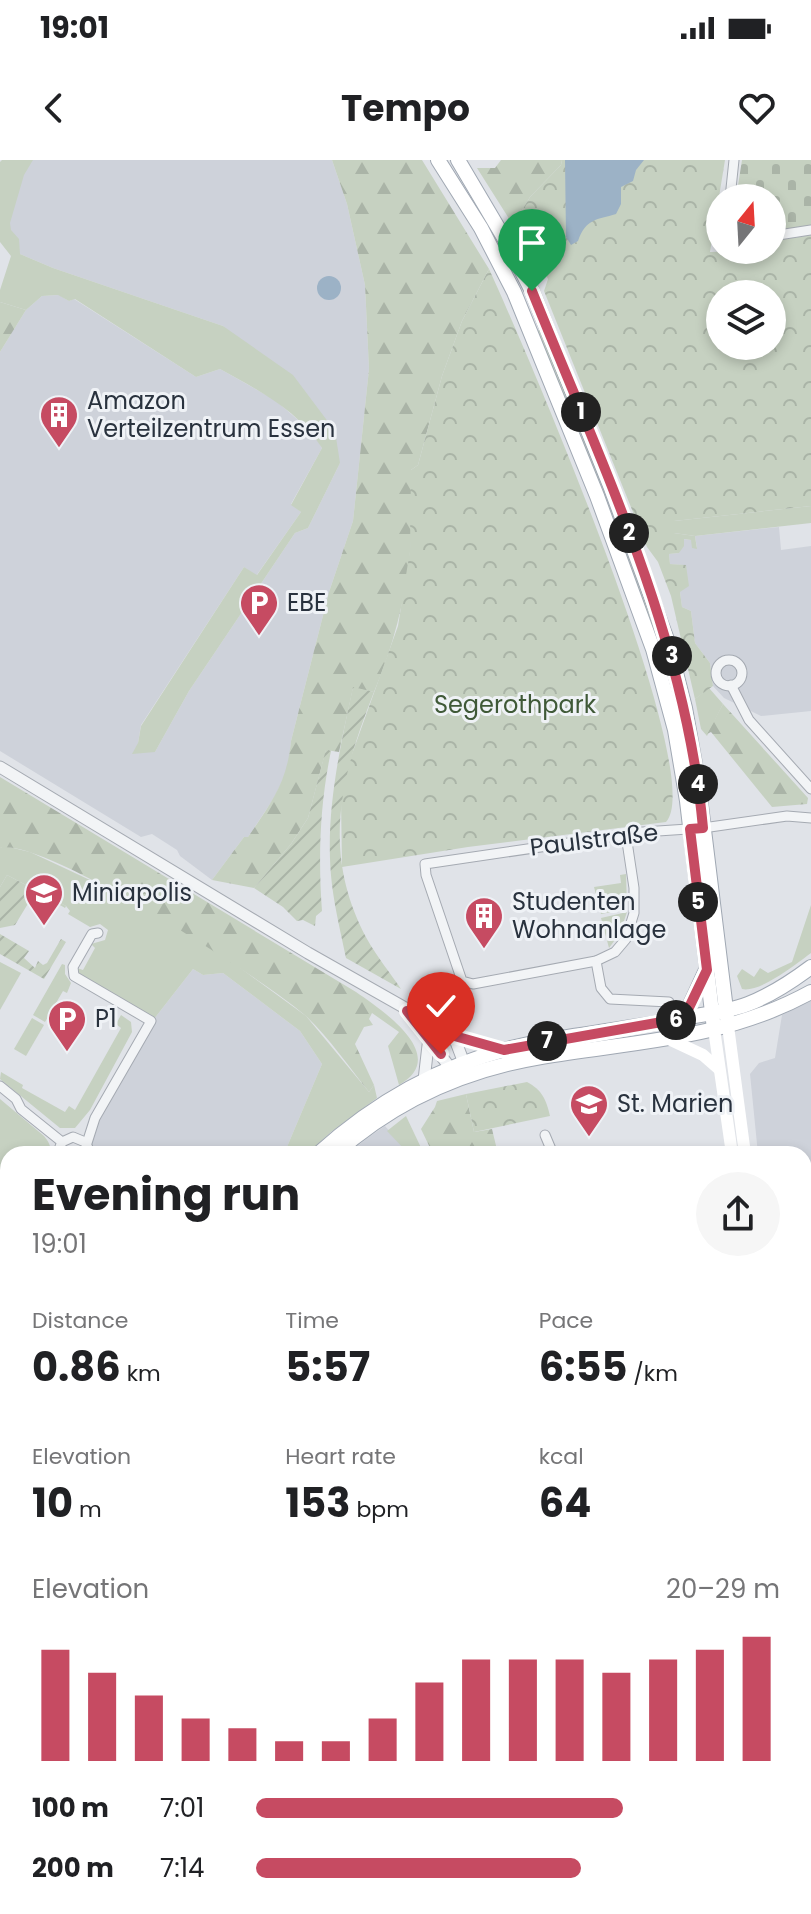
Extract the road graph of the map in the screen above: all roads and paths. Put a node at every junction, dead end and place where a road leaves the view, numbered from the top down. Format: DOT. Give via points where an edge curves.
graph roads {
  1 [pos="438,160"];
  2 [pos="458,160"];
  3 [pos="734,160"];
  4 [pos="731,184"];
  5 [pos="811,230"];
  6 [pos="786,234"];
  7 [pos="532,291"];
  8 [pos="514,292"];
  9 [pos="731,685"];
  10 [pos="0,767"];
  11 [pos="811,789"];
  12 [pos="811,818"];
  13 [pos="697,829"];
  14 [pos="626,835"];
  15 [pos="98,933"];
  16 [pos="596,961"];
  17 [pos="811,967"];
  18 [pos="707,970"];
  19 [pos="811,992"];
  20 [pos="669,1002"];
  21 [pos="407,1011"];
  22 [pos="719,1011"];
  23 [pos="684,1018"];
  24 [pos="721,1028"];
  25 [pos="451,1035"];
  26 [pos="429,1037"];
  27 [pos="671,1040"];
  28 [pos="504,1050"];
  29 [pos="719,1069"];
  30 [pos="461,1071"];
  31 [pos="424,1080"];
  32 [pos="0,1086"];
  33 [pos="95,1118"];
  34 [pos="545,1135"];
  35 [pos="75,1137"];
  36 [pos="62,1142"];
  37 [pos="87,1143"];
  38 [pos="60,1146"];
  39 [pos="88,1146"];
  40 [pos="327,1146"];
  41 [pos="345,1146"];
  42 [pos="550,1146"];
  43 [pos="731,1146"];
  44 [pos="743,1146"];
  1 -- 8 [label="main road"];
  2 -- 7 [label="main road"];
  3 -- 4 [label="street"];
  5 -- 6 [label="street"];
  7 -- 8 [label="main road"];
  7 -- 13 [label="main road" via="669,645 691,738"];
  8 -- 13 [label="main road" via="653,649"];
  9 -- 11 [label="street" via="749,720"];
  10 -- 21 [label="street"];
  12 -- 13 [label="street, Paulstraße" via="787,816"];
  13 -- 14 [label="street, Paulstraße"];
  13 -- 18 [label="main road"];
  13 -- 22 [label="main road"];
  14 -- 16 [label="street" via="634,888 631,923 615,952"];
  14 -- 16 [label="street, Paulstraße" via="425,864 459,976 468,983"];
  15 -- 33 [label="street" via="92,934 73,966 74,976 151,1021"];
  16 -- 20 [label="street" via="601,988 610,999"];
  17 -- 22 [label="main road" via="769,994"];
  18 -- 22 [label="main road"];
  18 -- 23 [label="main road"];
  19 -- 24 [label="main road"];
  21 -- 25 [label="street"];
  21 -- 26 [label="street"];
  22 -- 23 [label="main road"];
  22 -- 24 [label="main road"];
  23 -- 28 [label="main road"];
  24 -- 27 [label="main road"];
  24 -- 29 [label="main road"];
  24 -- 44 [label="main road"];
  25 -- 28 [label="street"];
  25 -- 30 [label="street"];
  26 -- 30 [label="street"];
  26 -- 31 [label="street"];
  27 -- 29 [label="main road"];
  27 -- 30 [label="main road"];
  28 -- 30 [label="main road"];
  29 -- 43 [label="main road"];
  30 -- 31 [label="main road"];
  30 -- 41 [label="main road" via="390,1112"];
  31 -- 40 [label="main road" via="360,1118"];
  32 -- 36 [label="street"];
  33 -- 35 [label="street"];
  33 -- 37 [label="street"];
  34 -- 42 [label="street"];
  35 -- 36 [label="street"];
  35 -- 37 [label="street"];
  36 -- 38 [label="street"];
  37 -- 39 [label="street"];
}
